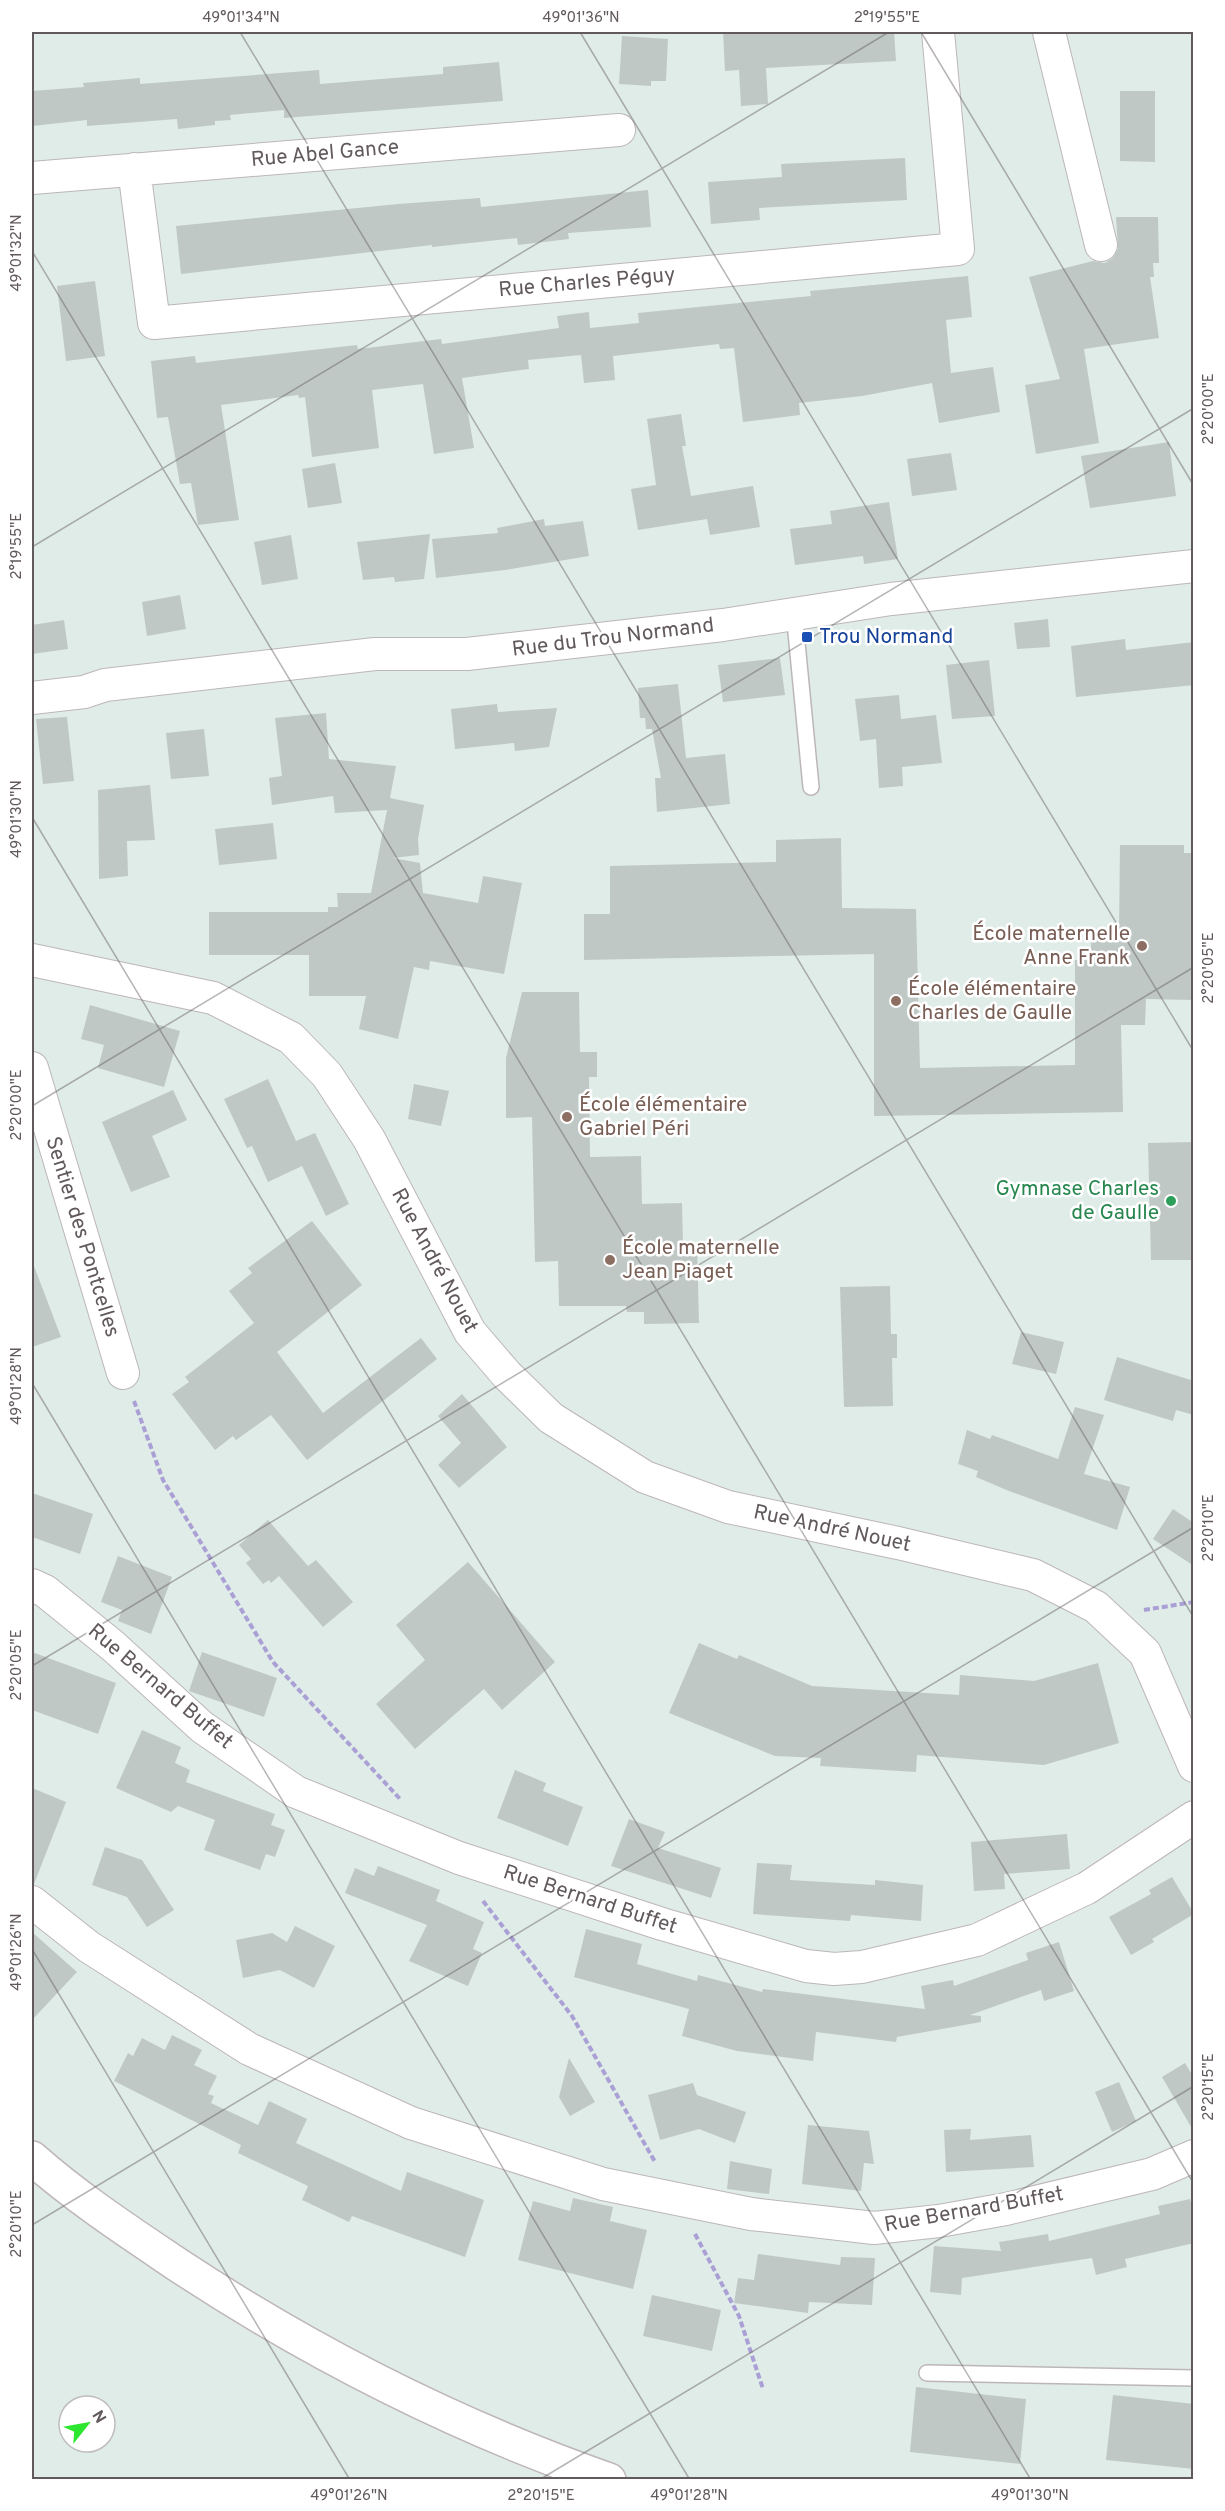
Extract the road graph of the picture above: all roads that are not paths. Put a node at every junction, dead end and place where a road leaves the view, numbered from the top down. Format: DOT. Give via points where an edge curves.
graph roads {
  1 [pos="938,32"];
  2 [pos="1049,32"];
  3 [pos="619,130"];
  4 [pos="134,169"];
  5 [pos="32,178"];
  6 [pos="1101,245"];
  7 [pos="1194,566"];
  8 [pos="794,612"];
  9 [pos="32,698"];
  10 [pos="811,787"];
  11 [pos="32,960"];
  12 [pos="32,1068"];
  13 [pos="123,1372"];
  14 [pos="32,1585"];
  15 [pos="1194,1766"];
  16 [pos="1194,1817"];
  17 [pos="32,1902"];
  18 [pos="1194,2156"];
  19 [pos="32,2158"];
  20 [pos="927,2373"];
  21 [pos="1194,2378"];
  22 [pos="609,2480"];
  1 -- 4 [label="street, Rue Charles Péguy" via="958,249 154,323"];
  2 -- 6 [label="street"];
  3 -- 4 [label="street, Rue Abel Gance"];
  4 -- 5 [label="street, Rue Abel Gance"];
  7 -- 8 [label="street, Rue du Trou Normand"];
  8 -- 9 [label="street, Rue du Trou Normand" via="723,625 467,654 375,654 105,685 84,692"];
  8 -- 10 [label="lane"];
  11 -- 15 [label="street, Rue André Nouet" via="213,998 291,1038 327,1075 369,1139 470,1332 507,1376 551,1418 645,1477 728,1507 1033,1575 1096,1607 1145,1653"];
  12 -- 13 [label="street, Sentier des Pontcelles"];
  14 -- 16 [label="street, Rue Bernard Buffet" via="45,1591 113,1646 202,1727 296,1792 459,1858 806,1966 862,1967 977,1940 1087,1888"];
  17 -- 18 [label="street, Rue Bernard Buffet" via="89,1947 249,2049 411,2123 603,2184 751,2214 874,2228 1006,2209 1152,2174"];
  19 -- 22 [label="main road" via="119,2226 328,2357 511,2443"];
  20 -- 21 [label="lane"];
}
